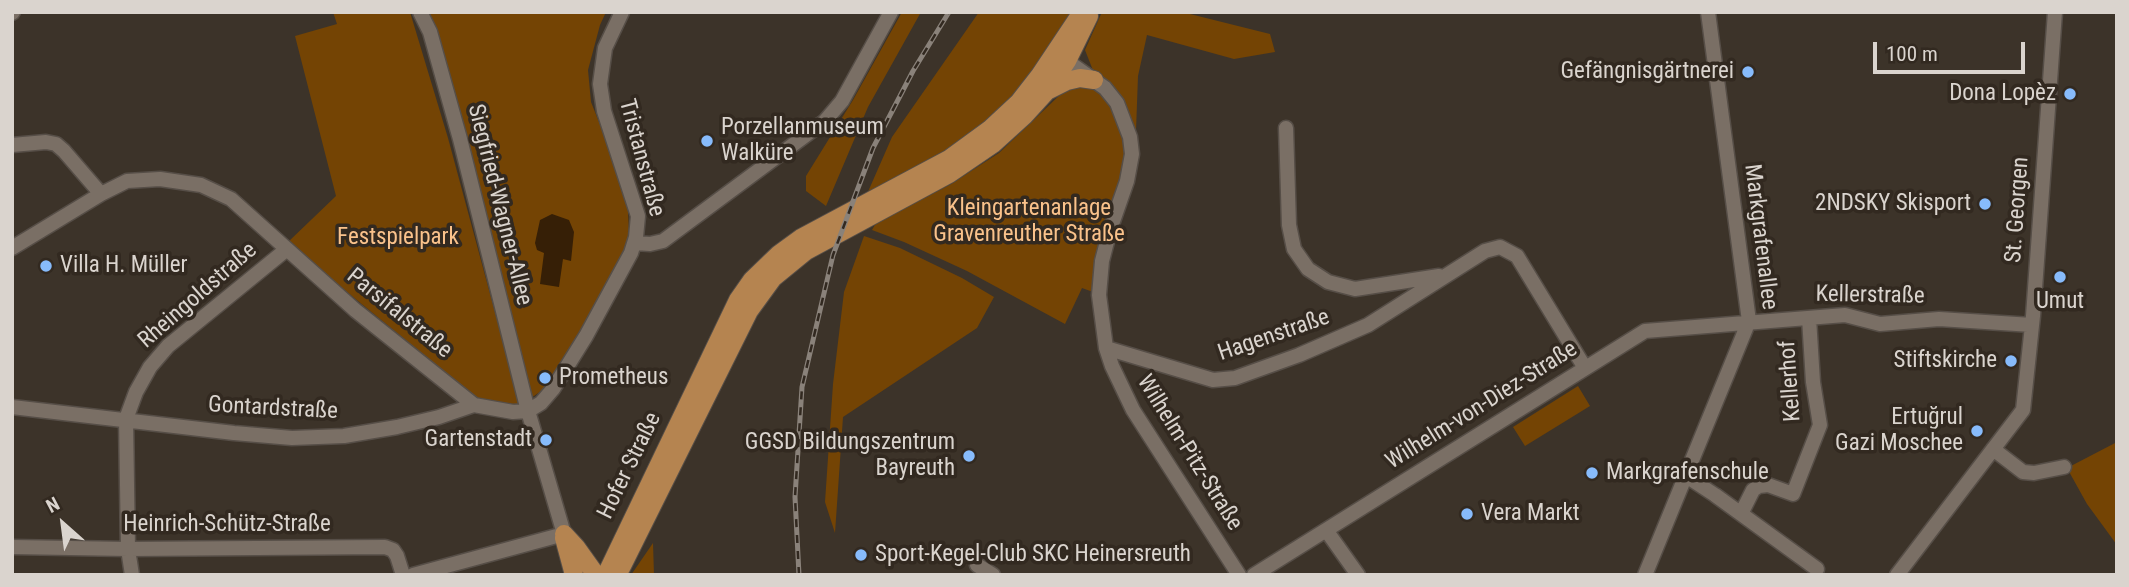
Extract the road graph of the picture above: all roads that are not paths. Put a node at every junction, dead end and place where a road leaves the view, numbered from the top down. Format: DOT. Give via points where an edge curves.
graph roads {
  1 [pos="420,12"];
  2 [pos="622,12"];
  3 [pos="891,12"];
  4 [pos="1090,12"];
  5 [pos="1708,12"];
  6 [pos="2055,12"];
  7 [pos="1083,21"];
  8 [pos="1061,57"];
  9 [pos="1091,78"];
  10 [pos="1046,92"];
  11 [pos="1286,128"];
  12 [pos="12,145"];
  13 [pos="101,194"];
  14 [pos="635,243"];
  15 [pos="12,248"];
  16 [pos="287,249"];
  17 [pos="1444,276"];
  18 [pos="1809,318"];
  19 [pos="1749,321"];
  20 [pos="2032,325"];
  21 [pos="1106,348"];
  22 [pos="1585,368"];
  23 [pos="474,405"];
  24 [pos="12,407"];
  25 [pos="528,411"];
  26 [pos="126,419"];
  27 [pos="1993,449"];
  28 [pos="2064,467"];
  29 [pos="1686,476"];
  30 [pos="1741,514"];
  31 [pos="1326,530"];
  32 [pos="570,541"];
  33 [pos="621,541"];
  34 [pos="12,547"];
  35 [pos="128,549"];
  36 [pos="977,565"];
  37 [pos="1817,569"];
  38 [pos="573,572"];
  39 [pos="598,572"];
  40 [pos="132,575"];
  41 [pos="403,575"];
  42 [pos="413,575"];
  43 [pos="618,575"];
  44 [pos="993,575"];
  45 [pos="1239,575"];
  46 [pos="1254,575"];
  47 [pos="1358,575"];
  48 [pos="1645,575"];
  49 [pos="1896,575"];
  1 -- 25 [label="street, Siegfried-Wagner-Allee" via="430,32 460,139"];
  2 -- 14 [label="street, Tristanstraße" via="605,48 600,84 604,111 638,216"];
  3 -- 14 [label="street" via="842,101 825,121 663,240"];
  4 -- 7 [label="main road, Hofer Straße"];
  5 -- 19 [label="street, Markgrafenallee"];
  6 -- 20 [label="street, St. Georgen"];
  7 -- 8 [label="main road, Hofer Straße"];
  7 -- 9 [label="main road" via="1080,54"];
  8 -- 9 [label="street, Wilhelm-Pitz-Straße"];
  8 -- 10 [label="main road, Hofer Straße"];
  8 -- 33 [label="main road, Hofer Straße" via="990,129 949,159 801,238 752,280 738,300"];
  9 -- 10 [label="main road" via="1067,81"];
  9 -- 21 [label="street, Wilhelm-Pitz-Straße" via="1117,103 1132,153 1102,261 1099,295"];
  10 -- 43 [label="main road, Hofer Straße" via="993,144 948,174 806,251 773,278 749,311"];
  11 -- 17 [label="street, Hagenstraße" via="1289,226 1294,248 1308,269 1328,282 1355,289"];
  12 -- 13 [label="street" via="56,144"];
  13 -- 15 [label="street, Parsifalstraße"];
  13 -- 16 [label="street, Parsifalstraße" via="136,179 201,185 231,199"];
  14 -- 25 [label="street, Tristanstraße" via="553,389"];
  16 -- 23 [label="street, Parsifalstraße"];
  16 -- 26 [label="street, Rheingoldstraße" via="168,346 150,367"];
  17 -- 21 [label="street, Hagenstraße" via="1368,325 1235,379 1213,380"];
  17 -- 22 [label="street, Hagenstraße" via="1489,249 1510,251"];
  18 -- 19 [label="street, Kellerstraße"];
  18 -- 20 [label="street, Kellerstraße" via="1845,315 1880,324 1939,319"];
  18 -- 30 [label="street, Kellerhof" via="1820,425 1793,494 1759,486"];
  19 -- 22 [label="street, Wilhelm-von-Diez-Straße" via="1645,331"];
  19 -- 29 [label="street, Markgrafenallee"];
  20 -- 27 [label="street, St. Georgen" via="2023,410"];
  21 -- 45 [label="street, Wilhelm-Pitz-Straße" via="1133,410"];
  22 -- 31 [label="street, Wilhelm-von-Diez-Straße"];
  23 -- 25 [label="street, Gontardstraße"];
  23 -- 26 [label="street, Gontardstraße" via="439,417 344,436 292,438"];
  24 -- 26 [label="street, Gontardstraße"];
  25 -- 32 [label="street, Siegfried-Wagner-Allee"];
  26 -- 35 [label="street"];
  27 -- 28 [label="street" via="2024,471"];
  27 -- 49 [label="street"];
  29 -- 30 [label="street"];
  29 -- 48 [label="street, Markgrafenallee"];
  30 -- 37 [label="street"];
  31 -- 46 [label="street, Wilhelm-von-Diez-Straße"];
  31 -- 47 [label="street"];
  32 -- 33 [label="main road" via="595,553"];
  32 -- 38 [label="main road"];
  32 -- 39 [label="main road"];
  32 -- 42 [label="street"];
  33 -- 39 [label="main road, Hofer Straße"];
  34 -- 35 [label="street, Heinrich-Schütz-Straße"];
  35 -- 40 [label="street"];
  35 -- 41 [label="street, Heinrich-Schütz-Straße" via="385,547 397,556"];
  36 -- 44 [label="street"];
  38 -- 39 [label="main road" via="584,565"];
}
